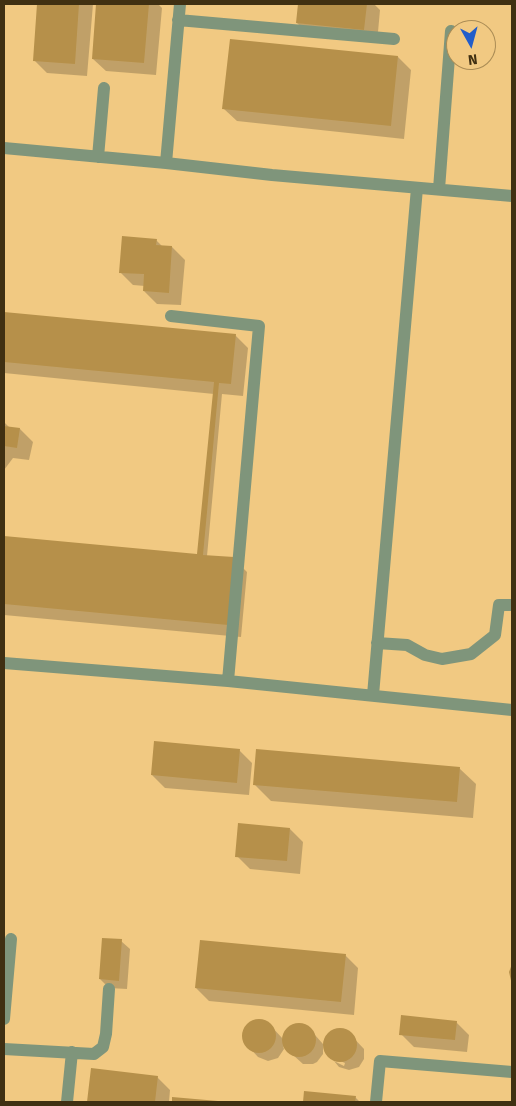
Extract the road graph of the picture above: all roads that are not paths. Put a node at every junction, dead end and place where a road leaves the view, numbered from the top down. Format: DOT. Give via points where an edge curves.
graph roads {
  1 [pos="180,4"];
  2 [pos="178,20"];
  3 [pos="394,39"];
  4 [pos="448,70"];
  5 [pos="104,88"];
  6 [pos="4,148"];
  7 [pos="98,157"];
  8 [pos="166,163"];
  9 [pos="417,188"];
  10 [pos="439,189"];
  11 [pos="512,196"];
  12 [pos="171,316"];
  13 [pos="512,606"];
  14 [pos="377,643"];
  15 [pos="4,663"];
  16 [pos="228,681"];
  17 [pos="373,695"];
  18 [pos="512,710"];
  19 [pos="11,939"];
  20 [pos="109,989"];
  21 [pos="4,1019"];
  22 [pos="4,1049"];
  23 [pos="72,1052"];
  24 [pos="512,1072"];
  25 [pos="67,1102"];
  26 [pos="376,1102"];
  1 -- 2 [label="lane"];
  2 -- 3 [label="lane"];
  2 -- 8 [label="lane"];
  4 -- 10 [label="lane"];
  5 -- 7 [label="lane"];
  6 -- 7 [label="lane"];
  7 -- 8 [label="lane"];
  8 -- 9 [label="lane"];
  9 -- 10 [label="lane"];
  9 -- 14 [label="lane"];
  10 -- 11 [label="lane"];
  12 -- 16 [label="lane" via="259,326"];
  13 -- 14 [label="lane" via="499,605 495,635 471,654 442,659 424,655 407,645"];
  14 -- 17 [label="lane"];
  15 -- 16 [label="lane"];
  16 -- 17 [label="lane"];
  17 -- 18 [label="lane"];
  19 -- 21 [label="lane"];
  20 -- 23 [label="lane" via="103,1047 94,1054"];
  22 -- 23 [label="lane"];
  23 -- 25 [label="lane"];
  24 -- 26 [label="lane" via="380,1061"];
}
